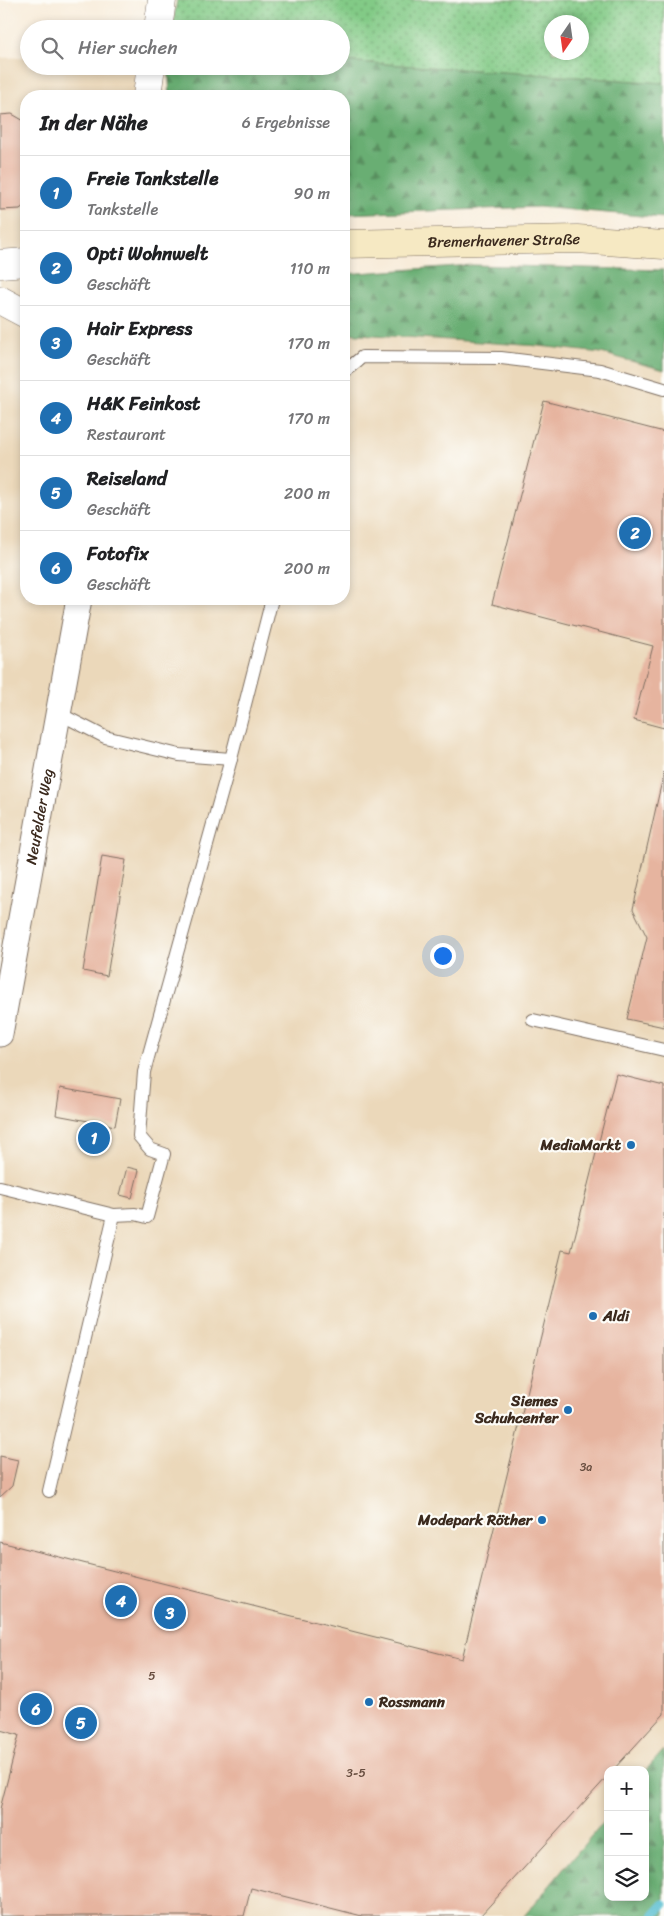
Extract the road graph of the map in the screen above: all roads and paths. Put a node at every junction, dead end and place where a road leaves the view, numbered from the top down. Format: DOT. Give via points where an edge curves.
graph roads {
  1 [pos="162,0"];
  2 [pos="159,20"];
  3 [pos="150,75"];
  4 [pos="148,90"];
  5 [pos="350,244"];
  6 [pos="664,245"];
  7 [pos="20,262"];
  8 [pos="0,264"];
  9 [pos="0,300"];
  10 [pos="20,311"];
  11 [pos="350,367"];
  12 [pos="664,389"];
  13 [pos="78,605"];
  14 [pos="270,605"];
  15 [pos="58,714"];
  16 [pos="231,759"];
  17 [pos="533,1020"];
  18 [pos="0,1034"];
  19 [pos="664,1050"];
  20 [pos="0,1187"];
  21 [pos="114,1215"];
  22 [pos="49,1492"];
  1 -- 2 [label="street"];
  3 -- 4 [label="street"];
  5 -- 6 [label="main road, Bremerhavener Straße" via="576,239"];
  7 -- 8 [label="street"];
  9 -- 10 [label="street"];
  11 -- 12 [label="lane" via="362,357 501,358 600,370"];
  13 -- 15 [label="street, Neufelder Weg"];
  14 -- 16 [label="lane"];
  15 -- 16 [label="lane" via="105,737 179,755"];
  15 -- 18 [label="street, Neufelder Weg"];
  16 -- 21 [label="lane" via="144,1072 139,1136 150,1149 164,1154 147,1217"];
  17 -- 19 [label="lane"];
  20 -- 21 [label="lane"];
  21 -- 22 [label="lane"];
}
